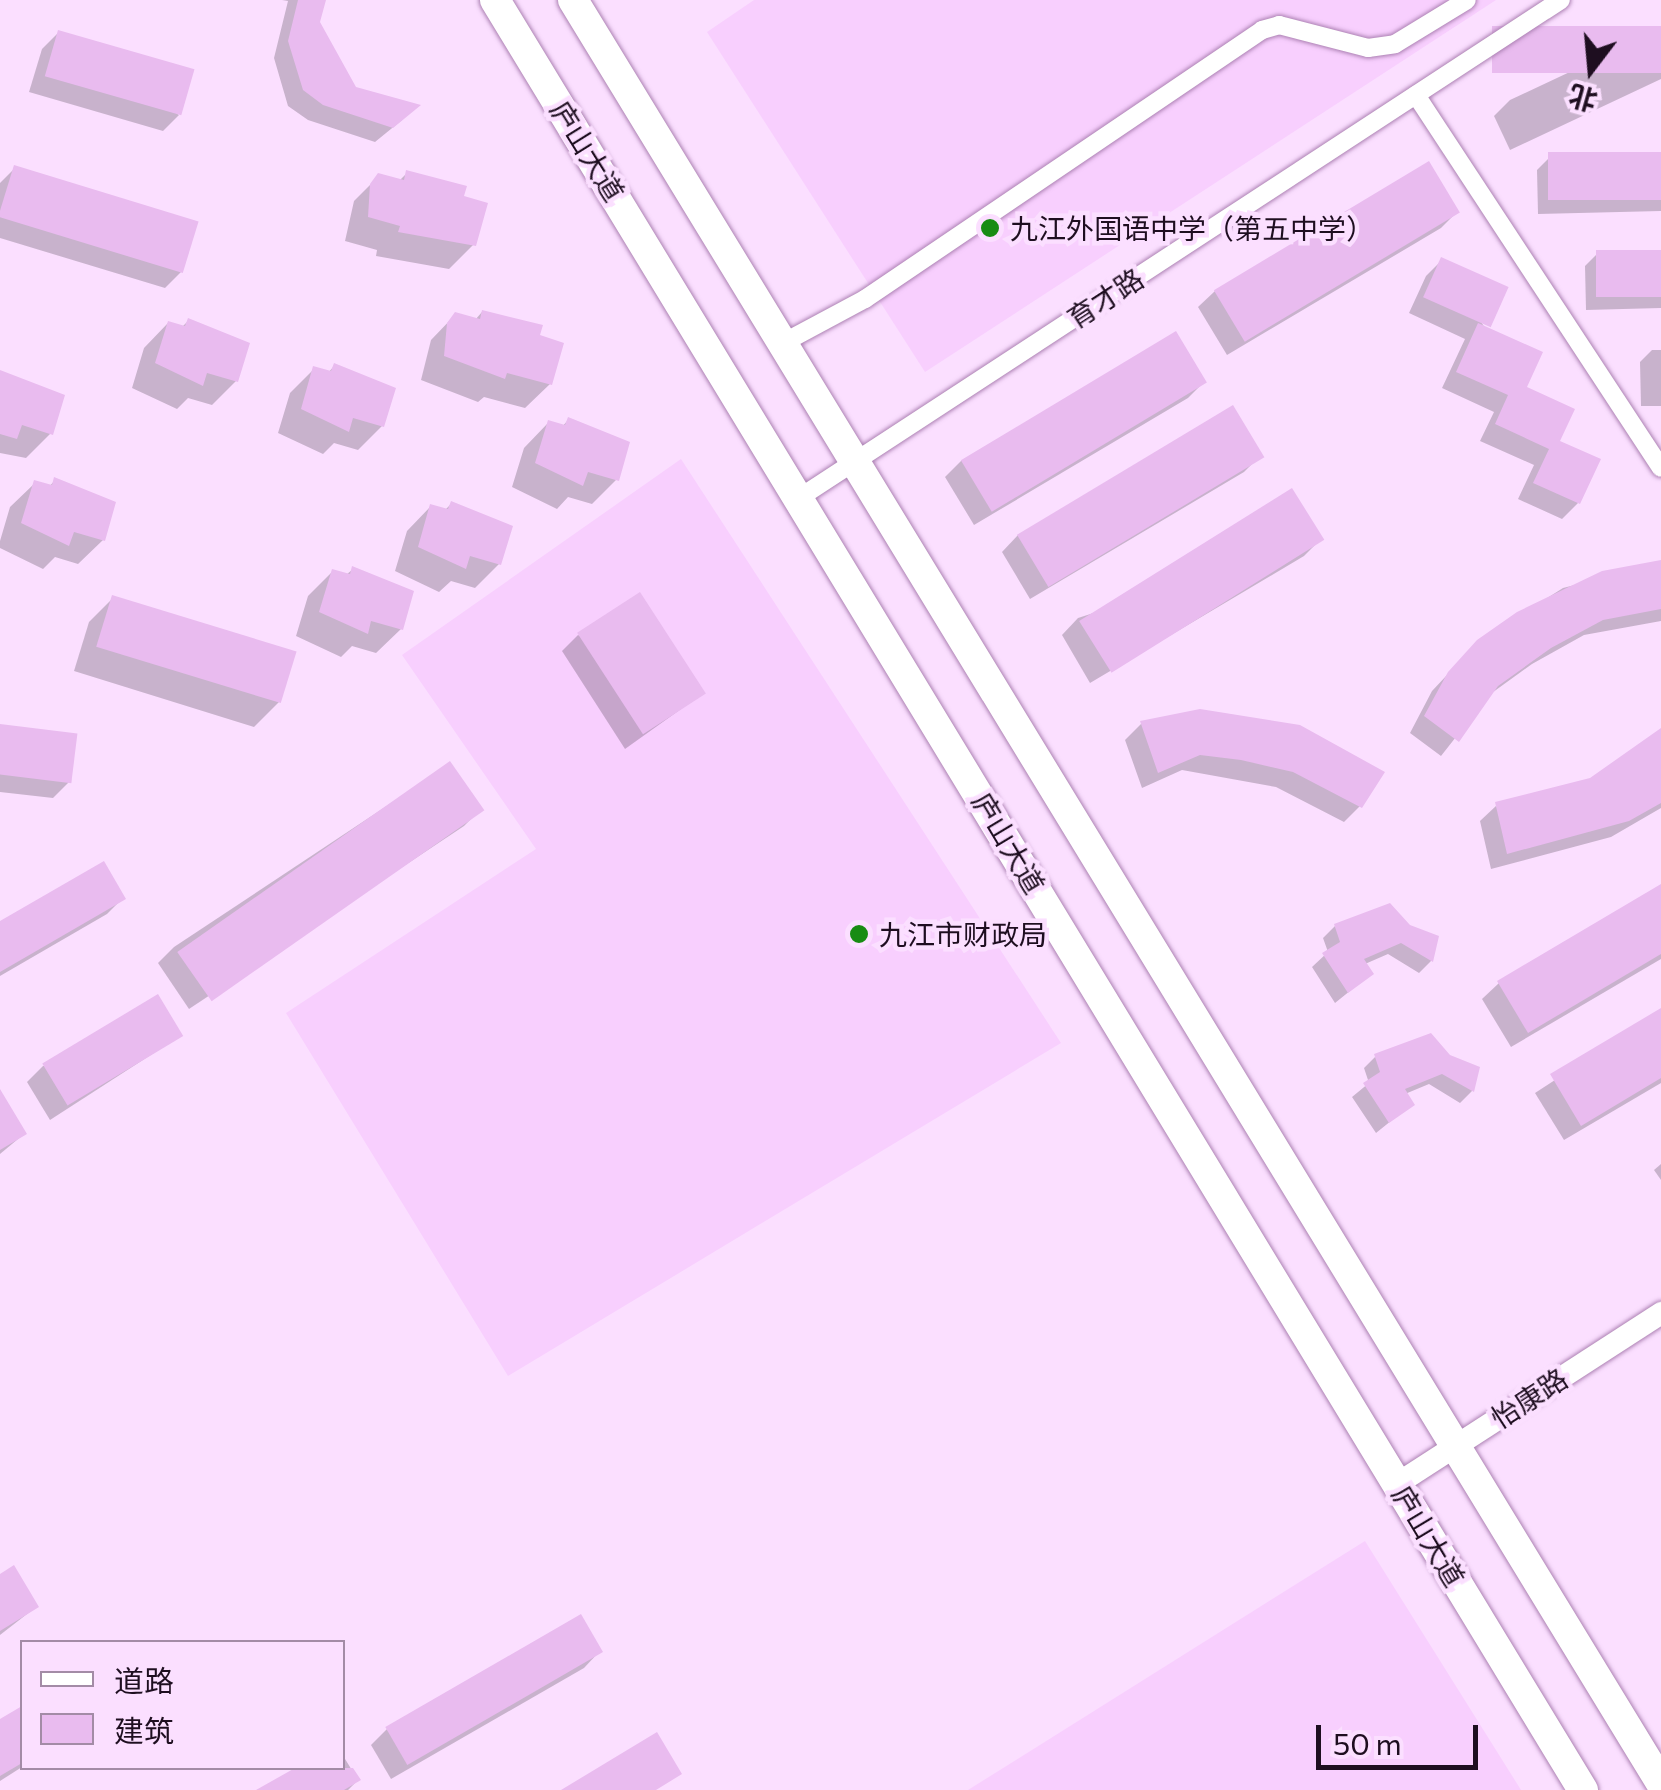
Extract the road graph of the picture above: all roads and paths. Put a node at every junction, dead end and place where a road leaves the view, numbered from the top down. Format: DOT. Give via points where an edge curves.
graph roads {
  1 [pos="495,0"];
  2 [pos="573,0"];
  3 [pos="1466,0"];
  4 [pos="1562,0"];
  5 [pos="1416,95"];
  6 [pos="781,344"];
  7 [pos="853,462"];
  8 [pos="1661,468"];
  9 [pos="799,498"];
  10 [pos="1661,1313"];
  11 [pos="1456,1445"];
  12 [pos="1398,1484"];
  13 [pos="1661,1782"];
  14 [pos="1583,1790"];
  1 -- 9 [label="highway, 庐山大道"];
  2 -- 6 [label="highway"];
  3 -- 6 [label="street" via="1395,44 1368,48 1279,26 1262,30 864,299"];
  4 -- 5 [label="street, 育才路"];
  5 -- 7 [label="street, 育才路"];
  5 -- 8 [label="street"];
  6 -- 7 [label="highway"];
  7 -- 9 [label="street, 育才路"];
  7 -- 11 [label="highway"];
  9 -- 12 [label="highway, 庐山大道"];
  10 -- 11 [label="street, 怡康路"];
  11 -- 12 [label="street, 怡康路"];
  11 -- 13 [label="highway"];
  12 -- 14 [label="highway, 庐山大道"];
}
